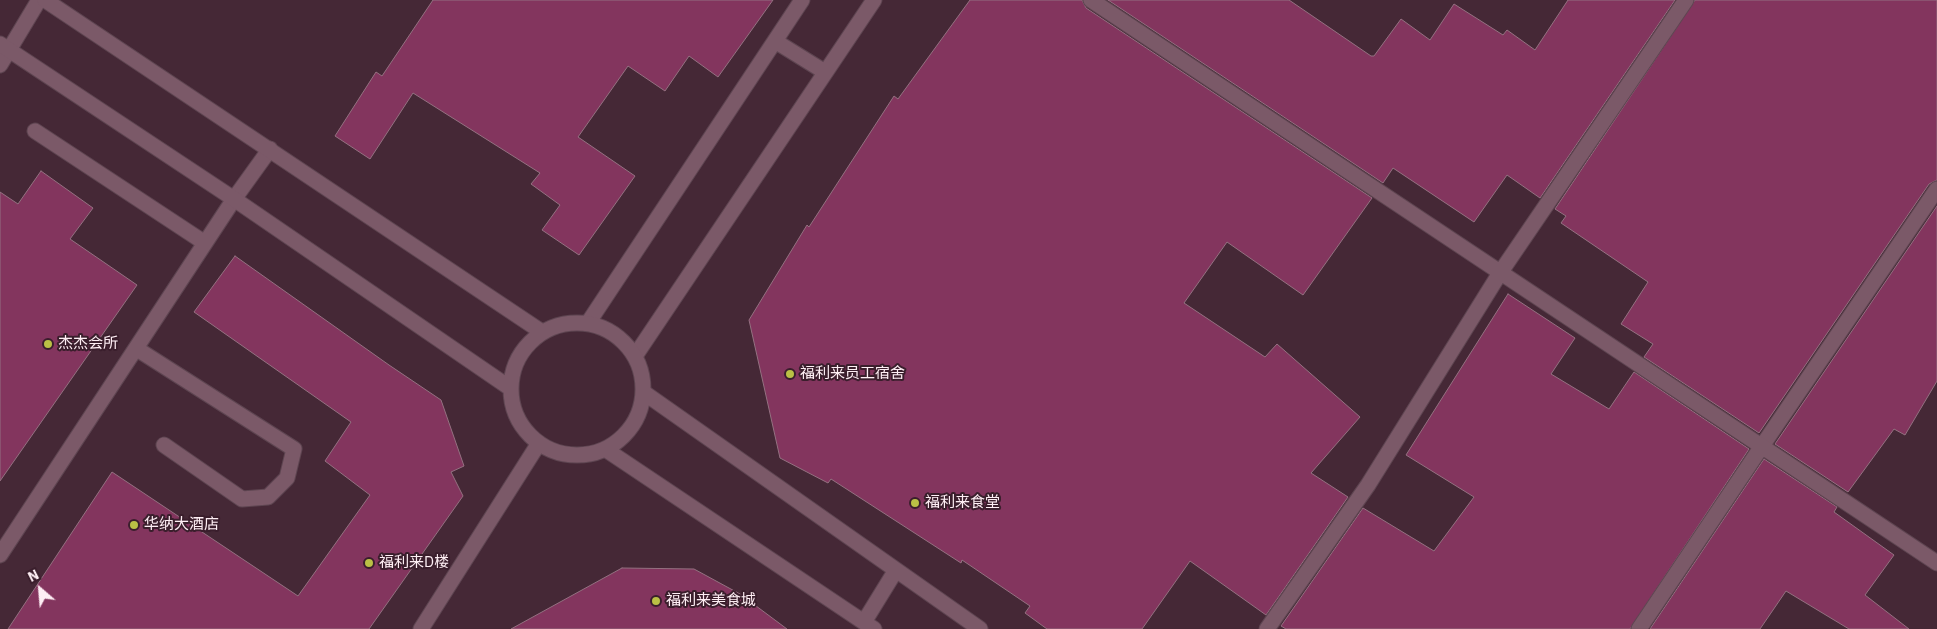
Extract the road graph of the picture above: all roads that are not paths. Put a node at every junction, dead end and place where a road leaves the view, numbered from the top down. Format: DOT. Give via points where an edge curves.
graph roads {
  1 [pos="39,0"];
  2 [pos="45,0"];
  3 [pos="802,0"];
  4 [pos="874,0"];
  5 [pos="1091,0"];
  6 [pos="1686,0"];
  7 [pos="775,41"];
  8 [pos="5,47"];
  9 [pos="0,65"];
  10 [pos="825,72"];
  11 [pos="35,131"];
  12 [pos="270,148"];
  13 [pos="1937,189"];
  14 [pos="234,199"];
  15 [pos="205,243"];
  16 [pos="1500,273"];
  17 [pos="588,323"];
  18 [pos="542,332"];
  19 [pos="136,349"];
  20 [pos="635,356"];
  21 [pos="510,388"];
  22 [pos="643,392"];
  23 [pos="539,443"];
  24 [pos="164,445"];
  25 [pos="1762,446"];
  26 [pos="605,448"];
  27 [pos="0,555"];
  28 [pos="1937,563"];
  29 [pos="896,570"];
  30 [pos="869,626"];
  31 [pos="421,629"];
  32 [pos="980,629"];
  33 [pos="1267,629"];
  34 [pos="1640,629"];
  1 -- 8 [label="street"];
  2 -- 12 [label="street"];
  3 -- 7 [label="street"];
  4 -- 10 [label="street"];
  5 -- 16 [label="street"];
  6 -- 16 [label="street"];
  7 -- 10 [label="street"];
  7 -- 17 [label="street"];
  8 -- 9 [label="street"];
  8 -- 14 [label="street"];
  10 -- 20 [label="street"];
  11 -- 15 [label="street"];
  12 -- 14 [label="street"];
  12 -- 18 [label="street"];
  13 -- 25 [label="street"];
  14 -- 15 [label="street"];
  14 -- 21 [label="street"];
  15 -- 19 [label="street"];
  16 -- 25 [label="street"];
  16 -- 33 [label="street" via="1368,485"];
  17 -- 18 [label="street" via="564,324"];
  17 -- 20 [label="street" via="610,331"];
  18 -- 21 [label="street" via="526,345 515,366"];
  19 -- 24 [label="street" via="294,449 287,478 268,497 242,499"];
  19 -- 27 [label="street"];
  20 -- 22 [label="street" via="641,369"];
  21 -- 23 [label="street" via="514,411 525,431"];
  22 -- 26 [label="street" via="638,414 626,434"];
  22 -- 29 [label="street"];
  23 -- 26 [label="street" via="560,453 583,454"];
  23 -- 31 [label="street"];
  25 -- 28 [label="street"];
  25 -- 34 [label="street"];
  26 -- 30 [label="street"];
  29 -- 30 [label="street"];
  29 -- 32 [label="street"];
}
